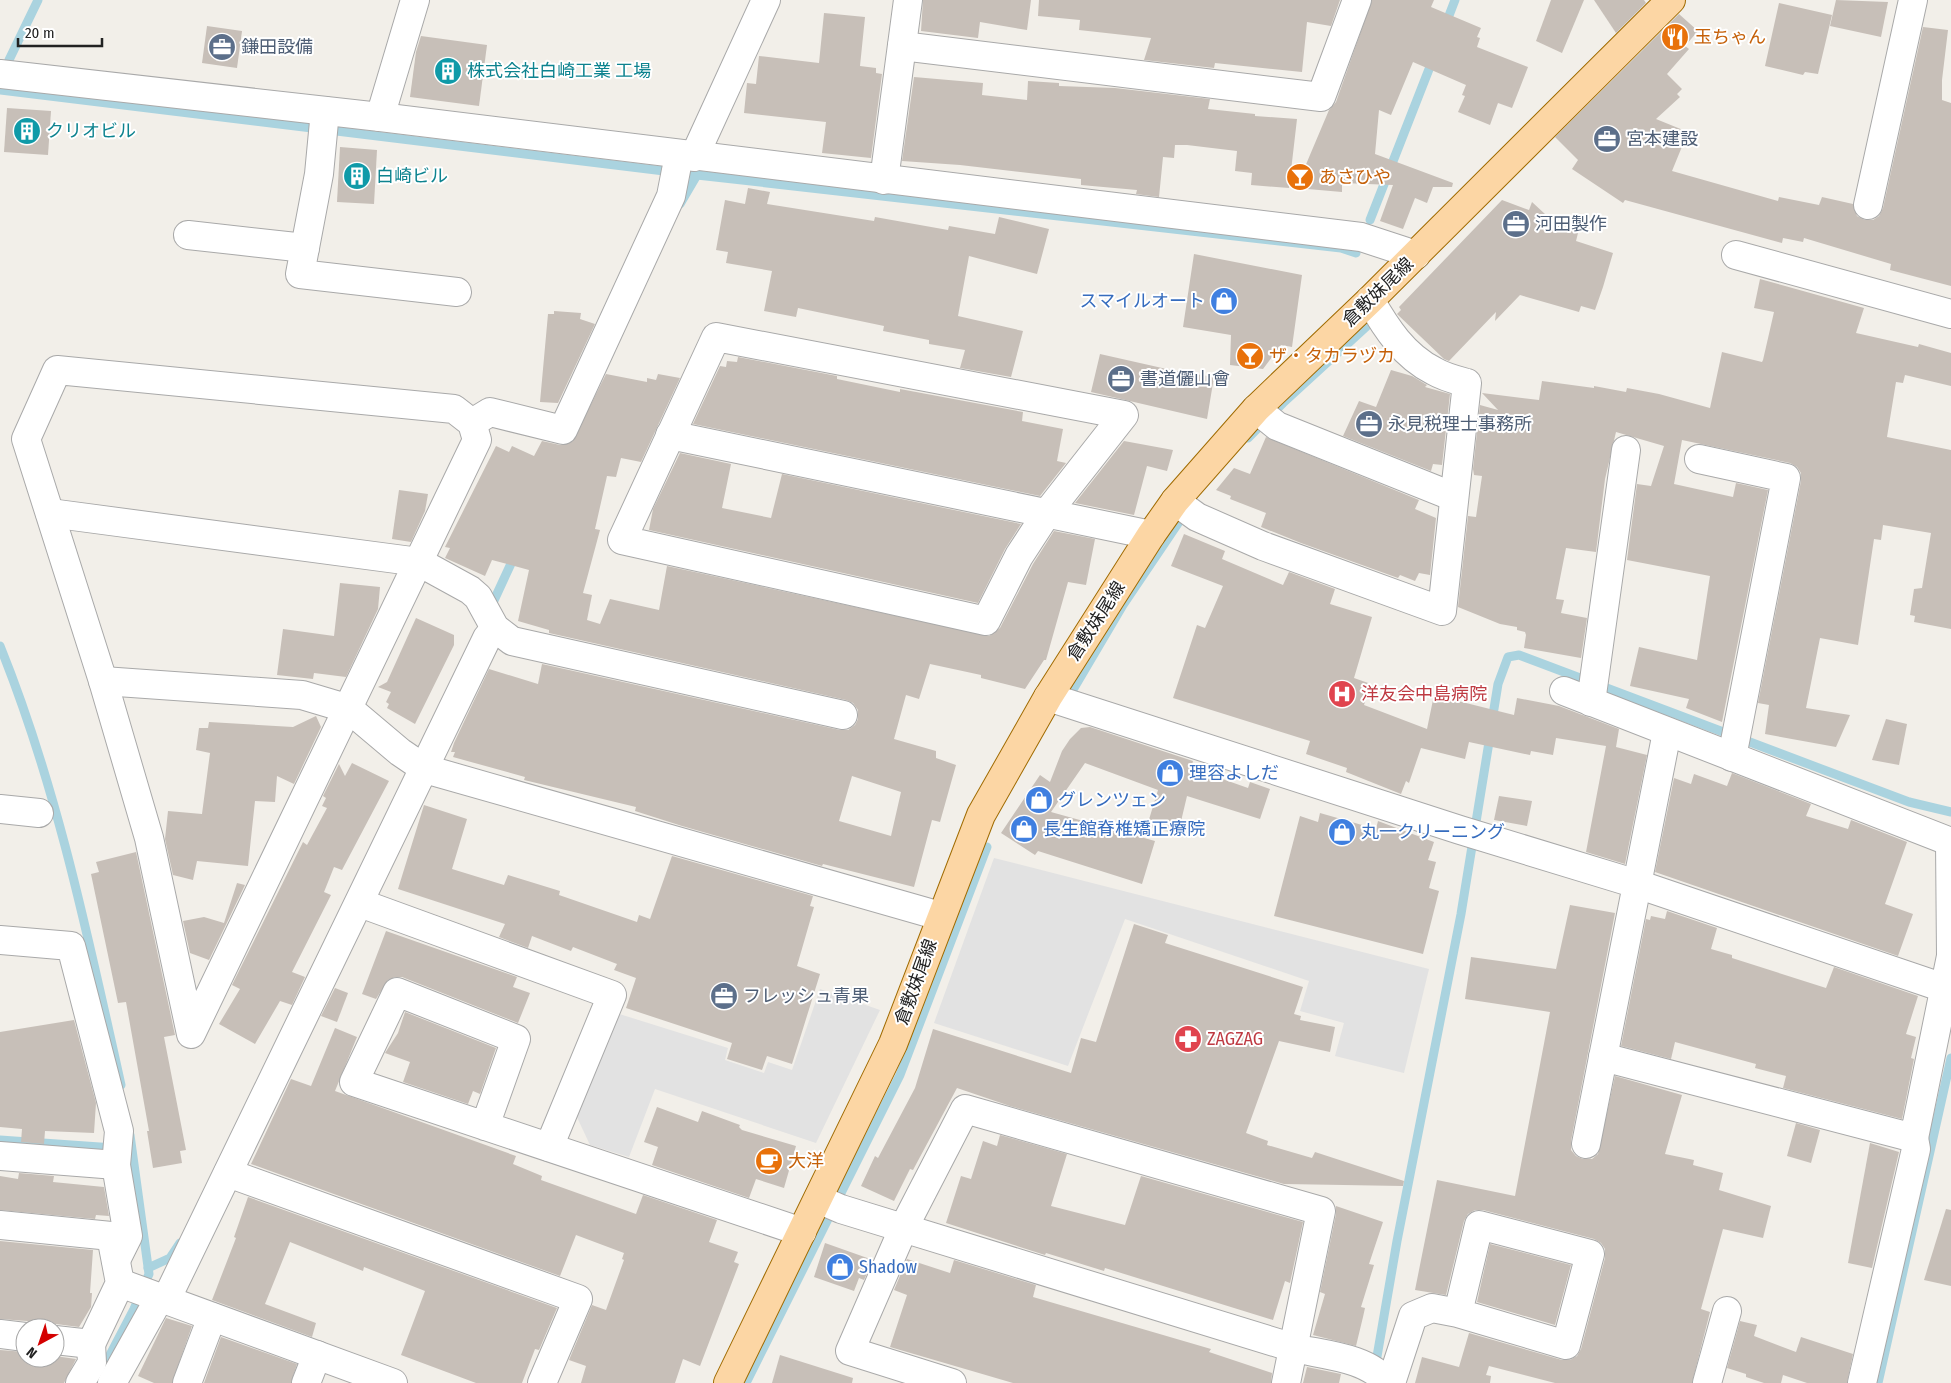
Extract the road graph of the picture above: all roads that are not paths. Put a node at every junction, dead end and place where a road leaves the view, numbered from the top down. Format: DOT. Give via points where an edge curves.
graph roads {
  1 [pos="415,0"];
  2 [pos="766,0"];
  3 [pos="908,0"];
  4 [pos="1357,0"];
  5 [pos="1671,0"];
  6 [pos="1913,0"];
  7 [pos="902,46"];
  8 [pos="0,74"];
  9 [pos="380,117"];
  10 [pos="324,124"];
  11 [pos="681,164"];
  12 [pos="884,180"];
  13 [pos="1868,205"];
  14 [pos="188,235"];
  15 [pos="305,248"];
  16 [pos="1416,255"];
  17 [pos="1736,255"];
  18 [pos="456,292"];
  19 [pos="1370,300"];
  20 [pos="1951,314"];
  21 [pos="1265,417"];
  22 [pos="472,423"];
  23 [pos="670,435"];
  24 [pos="1626,450"];
  25 [pos="1699,459"];
  26 [pos="1454,497"];
  27 [pos="1185,509"];
  28 [pos="50,513"];
  29 [pos="1048,514"];
  30 [pos="1151,535"];
  31 [pos="419,562"];
  32 [pos="491,620"];
  33 [pos="103,681"];
  34 [pos="1593,691"];
  35 [pos="1564,692"];
  36 [pos="1048,696"];
  37 [pos="349,709"];
  38 [pos="843,715"];
  39 [pos="1667,732"];
  40 [pos="1735,743"];
  41 [pos="419,765"];
  42 [pos="0,809"];
  43 [pos="38,813"];
  44 [pos="1950,842"];
  45 [pos="1637,884"];
  46 [pos="360,903"];
  47 [pos="940,916"];
  48 [pos="0,940"];
  49 [pos="1944,988"];
  50 [pos="1603,1058"];
  51 [pos="485,1126"];
  52 [pos="1914,1138"];
  53 [pos="1586,1144"];
  54 [pos="550,1147"];
  55 [pos="117,1154"];
  56 [pos="0,1156"];
  57 [pos="228,1173"];
  58 [pos="829,1203"];
  59 [pos="0,1225"];
  60 [pos="904,1227"];
  61 [pos="802,1232"];
  62 [pos="141,1287"];
  63 [pos="1727,1311"];
  64 [pos="1458,1313"];
  65 [pos="212,1316"];
  66 [pos="0,1334"];
  67 [pos="15,1336"];
  68 [pos="65,1341"];
  69 [pos="91,1344"];
  70 [pos="1294,1348"];
  71 [pos="317,1355"];
  72 [pos="1375,1376"];
  73 [pos="80,1383"];
  74 [pos="112,1383"];
  75 [pos="187,1383"];
  76 [pos="306,1383"];
  77 [pos="393,1383"];
  78 [pos="542,1383"];
  79 [pos="728,1383"];
  80 [pos="952,1383"];
  81 [pos="1286,1383"];
  82 [pos="1707,1383"];
  83 [pos="1862,1383"];
  1 -- 9 [label="street"];
  2 -- 11 [label="street"];
  3 -- 7 [label="street"];
  4 -- 7 [label="street" via="1321,97"];
  5 -- 16 [label="main road, 倉敷妹尾線"];
  6 -- 13 [label="street"];
  7 -- 12 [label="street"];
  8 -- 10 [label="street"];
  9 -- 10 [label="street"];
  9 -- 11 [label="street"];
  10 -- 15 [label="street" via="319,174"];
  11 -- 12 [label="street"];
  11 -- 22 [label="street" via="671,196 563,430 490,412"];
  12 -- 16 [label="street" via="1361,237"];
  14 -- 15 [label="street"];
  15 -- 18 [label="street" via="300,274"];
  16 -- 19 [label="main road, 倉敷妹尾線"];
  17 -- 20 [label="street"];
  19 -- 21 [label="main road, 倉敷妹尾線"];
  19 -- 26 [label="street" via="1383,323 1408,354 1434,372 1467,383"];
  21 -- 26 [label="street"];
  21 -- 27 [label="main road, 倉敷妹尾線"];
  22 -- 28 [label="street" via="454,409 57,370 26,439"];
  22 -- 31 [label="street" via="477,440"];
  23 -- 29 [label="street"];
  23 -- 29 [label="street" via="622,540 986,621 1019,556"];
  23 -- 29 [label="street" via="716,337 1124,415"];
  24 -- 34 [label="street"];
  25 -- 40 [label="street" via="1786,478"];
  26 -- 27 [label="street" via="1442,611 1263,546"];
  27 -- 30 [label="main road, 倉敷妹尾線"];
  28 -- 31 [label="street"];
  28 -- 33 [label="street"];
  29 -- 30 [label="street"];
  30 -- 36 [label="main road, 倉敷妹尾線"];
  31 -- 32 [label="street" via="470,590 478,597"];
  31 -- 37 [label="street"];
  32 -- 38 [label="street" via="512,642"];
  32 -- 41 [label="street" via="487,638"];
  33 -- 37 [label="street" via="302,695"];
  33 -- 37 [label="street" via="149,838 191,1034"];
  34 -- 35 [label="street"];
  34 -- 39 [label="street"];
  36 -- 45 [label="street"];
  36 -- 47 [label="main road, 倉敷妹尾線" via="981,814"];
  37 -- 41 [label="street"];
  39 -- 40 [label="street"];
  39 -- 45 [label="street"];
  40 -- 44 [label="street"];
  41 -- 46 [label="street"];
  41 -- 47 [label="street"];
  42 -- 43 [label="street"];
  44 -- 49 [label="street" via="1951,956"];
  45 -- 49 [label="street"];
  45 -- 50 [label="street"];
  46 -- 54 [label="street" via="612,996"];
  46 -- 57 [label="street"];
  47 -- 58 [label="main road, 倉敷妹尾線"];
  48 -- 55 [label="street" via="71,946 119,1131"];
  49 -- 52 [label="street"];
  50 -- 52 [label="street"];
  50 -- 53 [label="street"];
  51 -- 51 [label="street" via="354,1082 397,992 516,1038"];
  51 -- 54 [label="street"];
  52 -- 83 [label="street" via="1916,1149"];
  54 -- 61 [label="street"];
  55 -- 56 [label="street"];
  55 -- 62 [label="street" via="128,1236"];
  57 -- 62 [label="street"];
  57 -- 78 [label="street" via="578,1299"];
  58 -- 60 [label="street"];
  58 -- 61 [label="main road, 倉敷妹尾線"];
  59 -- 62 [label="street" via="111,1236"];
  60 -- 70 [label="street"];
  60 -- 70 [label="street" via="964,1109 1321,1211"];
  60 -- 80 [label="street" via="850,1351"];
  61 -- 79 [label="main road, 倉敷妹尾線"];
  62 -- 65 [label="street"];
  62 -- 69 [label="street"];
  62 -- 74 [label="street"];
  63 -- 82 [label="street"];
  64 -- 64 [label="street" via="1566,1345 1590,1254 1479,1225"];
  64 -- 72 [label="street" via="1432,1308 1413,1316"];
  65 -- 71 [label="street"];
  65 -- 75 [label="street"];
  66 -- 67 [label="street"];
  68 -- 69 [label="street"];
  69 -- 73 [label="street" via="92,1363"];
  70 -- 72 [label="street"];
  70 -- 81 [label="street"];
  71 -- 76 [label="street"];
  71 -- 77 [label="street"];
}
